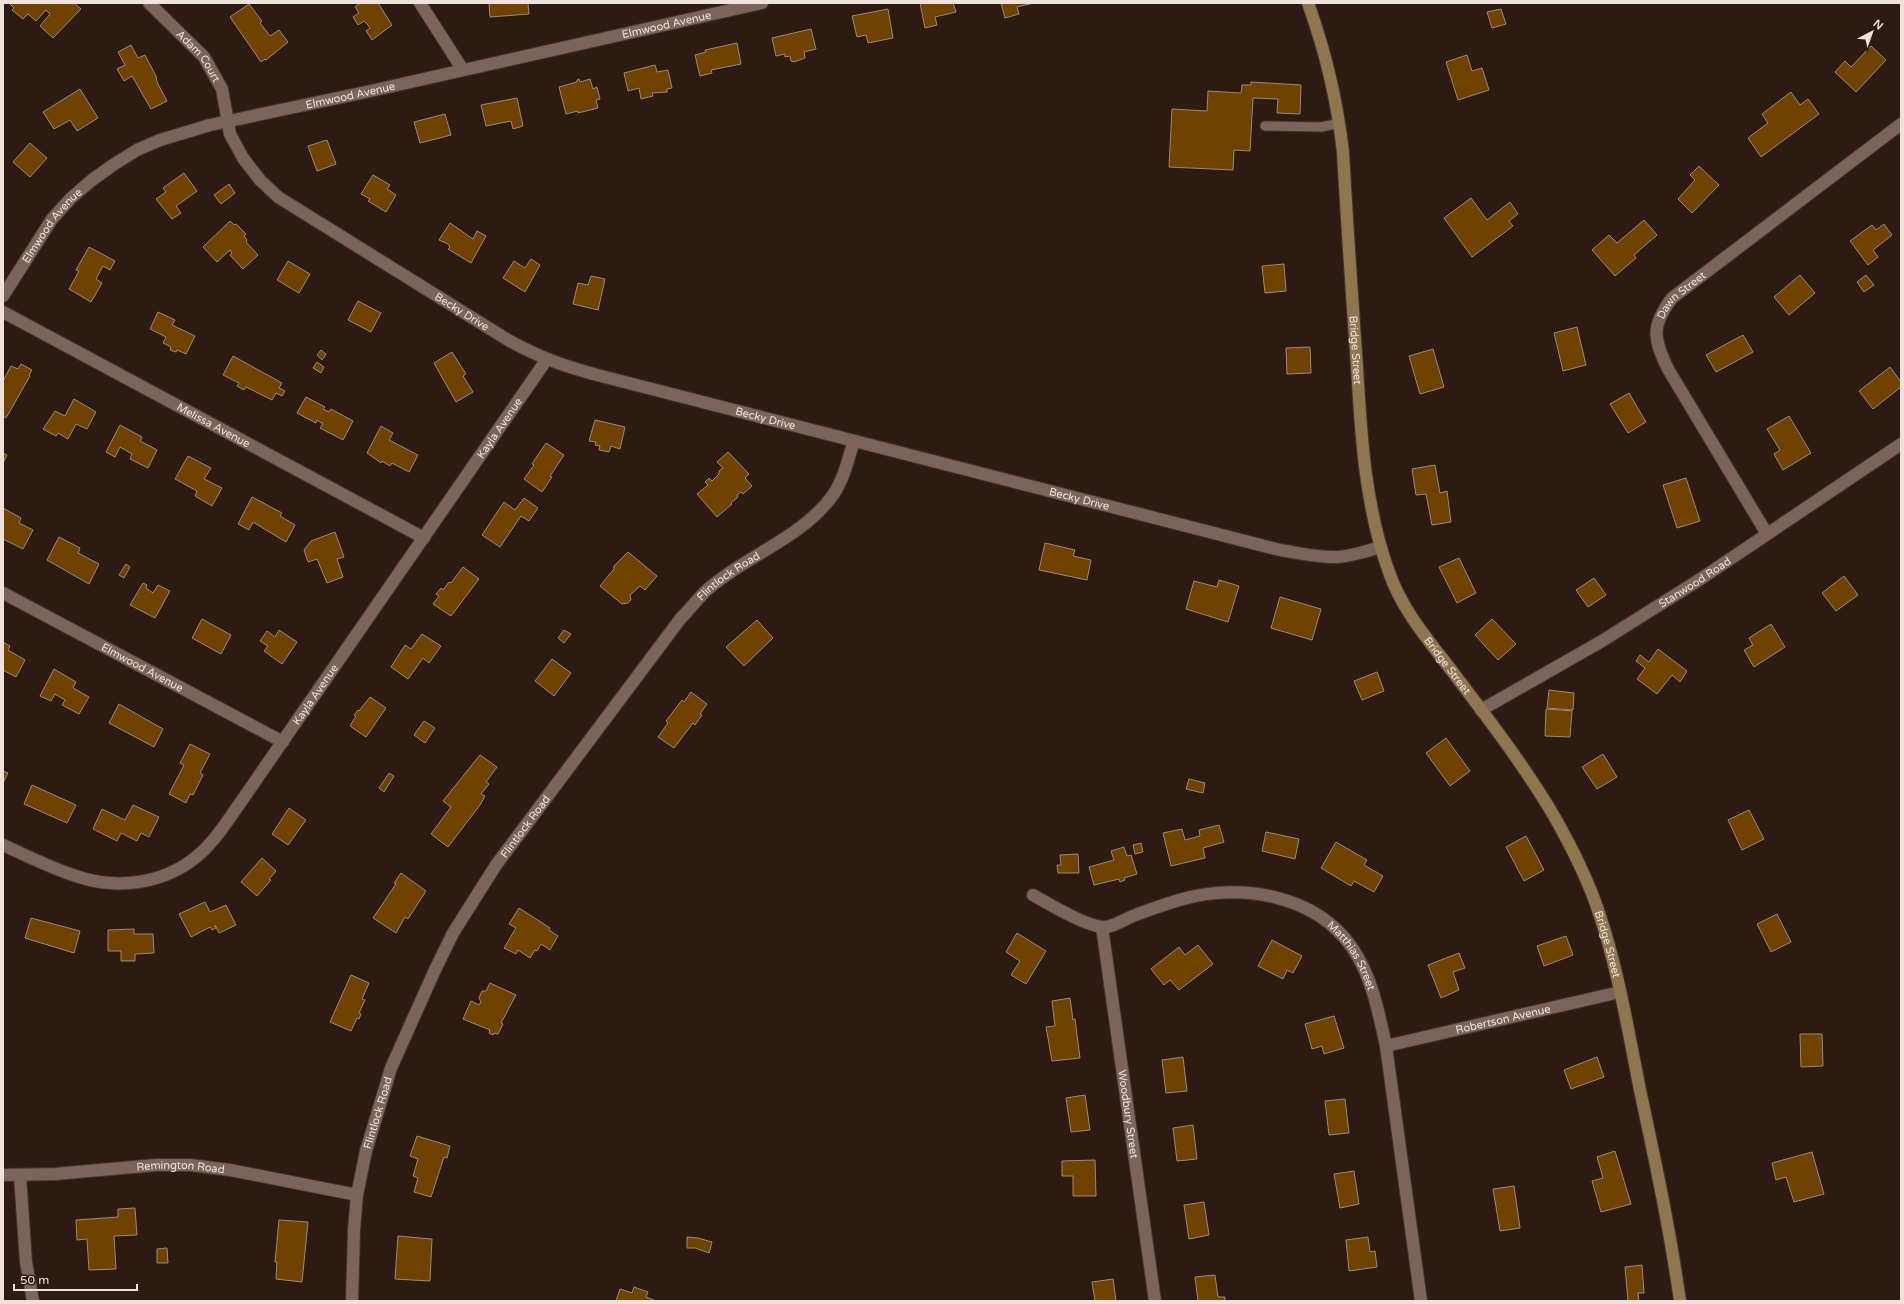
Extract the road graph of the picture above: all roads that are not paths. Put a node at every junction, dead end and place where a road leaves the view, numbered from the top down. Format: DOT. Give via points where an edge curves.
graph roads {
  1 [pos="149,3"];
  2 [pos="420,3"];
  3 [pos="762,3"];
  4 [pos="1308,3"];
  5 [pos="463,70"];
  6 [pos="228,122"];
  7 [pos="1340,123"];
  8 [pos="1901,124"];
  9 [pos="1265,126"];
  10 [pos="3,296"];
  11 [pos="3,312"];
  12 [pos="547,359"];
  13 [pos="854,440"];
  14 [pos="1901,444"];
  15 [pos="1767,534"];
  16 [pos="424,538"];
  17 [pos="1380,547"];
  18 [pos="3,593"];
  19 [pos="1481,710"];
  20 [pos="283,742"];
  21 [pos="3,845"];
  22 [pos="1033,896"];
  23 [pos="1102,927"];
  24 [pos="1620,992"];
  25 [pos="1386,1046"];
  26 [pos="3,1175"];
  27 [pos="20,1176"];
  28 [pos="356,1195"];
  29 [pos="33,1301"];
  30 [pos="352,1301"];
  31 [pos="1155,1301"];
  32 [pos="1421,1301"];
  33 [pos="1680,1301"];
  1 -- 6 [label="street, Adam Court" via="190,42 213,71 222,89"];
  2 -- 5 [label="street"];
  3 -- 5 [label="street, Elmwood Avenue"];
  4 -- 7 [label="street, Bridge Street" via="1328,63"];
  5 -- 6 [label="street, Elmwood Avenue"];
  6 -- 10 [label="street, Elmwood Avenue" via="184,132 143,147 92,180 52,219"];
  6 -- 12 [label="street, Becky Drive" via="230,134 243,158 260,180 278,197 502,335"];
  7 -- 9 [label="lane" via="1321,127"];
  7 -- 17 [label="street, Bridge Street" via="1361,427"];
  8 -- 15 [label="street, Dawn Street" via="1672,298 1660,314 1656,333 1660,352 1668,369"];
  11 -- 16 [label="street, Melissa Avenue"];
  12 -- 13 [label="street, Becky Drive" via="566,367"];
  12 -- 16 [label="street, Kayla Avenue"];
  13 -- 17 [label="street, Becky Drive" via="1280,550 1338,557"];
  13 -- 28 [label="street, Flintlock Road" via="842,478 821,508 776,544 708,589 681,618 473,898 434,972 391,1068 377,1111"];
  14 -- 15 [label="street, Stanwood Road"];
  15 -- 19 [label="street, Stanwood Road" via="1602,641"];
  16 -- 20 [label="street, Kayla Avenue"];
  17 -- 19 [label="street, Bridge Street" via="1390,576 1411,615"];
  18 -- 20 [label="street, Elmwood Avenue"];
  19 -- 24 [label="street, Bridge Street" via="1536,787 1573,850 1598,911"];
  20 -- 21 [label="street, Kayla Avenue" via="210,844 185,865 159,877 119,884 89,880 63,872"];
  22 -- 23 [label="street" via="1072,916"];
  23 -- 25 [label="street, Matthias Street" via="1196,895 1228,892 1258,894 1296,903 1329,923 1343,935 1354,950 1372,990"];
  23 -- 31 [label="street, Woodbury Street"];
  24 -- 25 [label="street, Robertson Avenue"];
  24 -- 33 [label="street, Bridge Street" via="1672,1246"];
  25 -- 32 [label="street, Matthias Street"];
  26 -- 27 [label="street, Remington Road"];
  27 -- 28 [label="street, Remington Road" via="156,1164 190,1165 230,1170"];
  27 -- 29 [label="street" via="26,1262"];
  28 -- 30 [label="street, Flintlock Road"];
}
